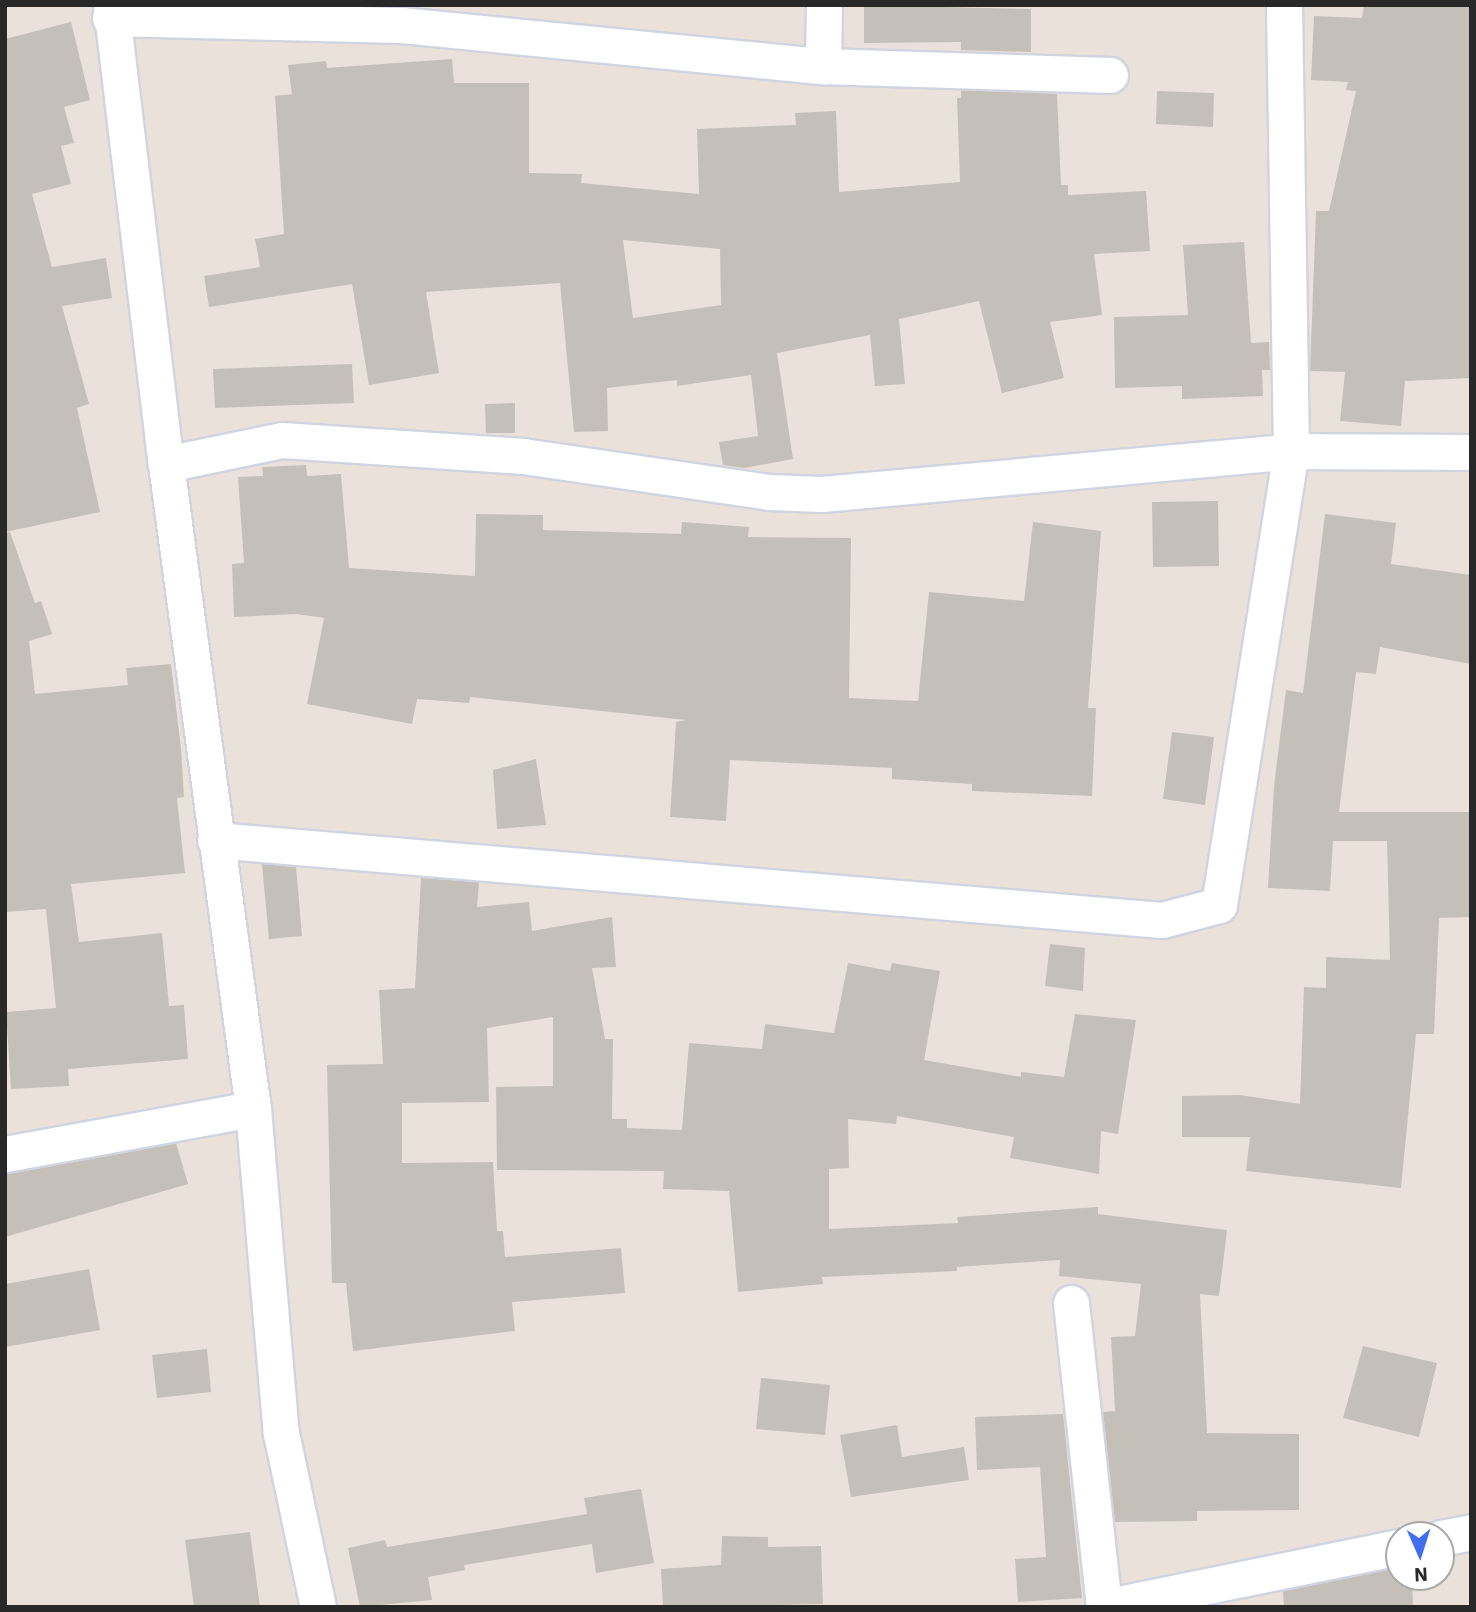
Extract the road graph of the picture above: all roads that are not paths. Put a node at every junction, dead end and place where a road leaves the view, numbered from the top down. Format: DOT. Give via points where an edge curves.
graph roads {
  1 [pos="824,5"];
  2 [pos="1284,5"];
  3 [pos="110,11"];
  4 [pos="823,66"];
  5 [pos="1110,75"];
  6 [pos="1291,451"];
  7 [pos="1471,452"];
  8 [pos="166,464"];
  9 [pos="215,840"];
  10 [pos="253,1109"];
  11 [pos="5,1154"];
  12 [pos="1071,1303"];
  13 [pos="1385,1550"];
  14 [pos="318,1607"];
  15 [pos="1104,1607"];
  1 -- 4 [label="street"];
  2 -- 6 [label="street"];
  3 -- 4 [label="street" via="402,25"];
  3 -- 8 [label="street"];
  4 -- 5 [label="street"];
  6 -- 7 [label="street"];
  6 -- 8 [label="street" via="822,494 769,492 523,456 282,440"];
  6 -- 9 [label="street" via="1219,905 1162,920"];
  8 -- 9 [label="street"];
  9 -- 10 [label="street"];
  10 -- 11 [label="street"];
  10 -- 14 [label="street" via="281,1433"];
  12 -- 15 [label="street"];
  13 -- 15 [label="street"];
}
